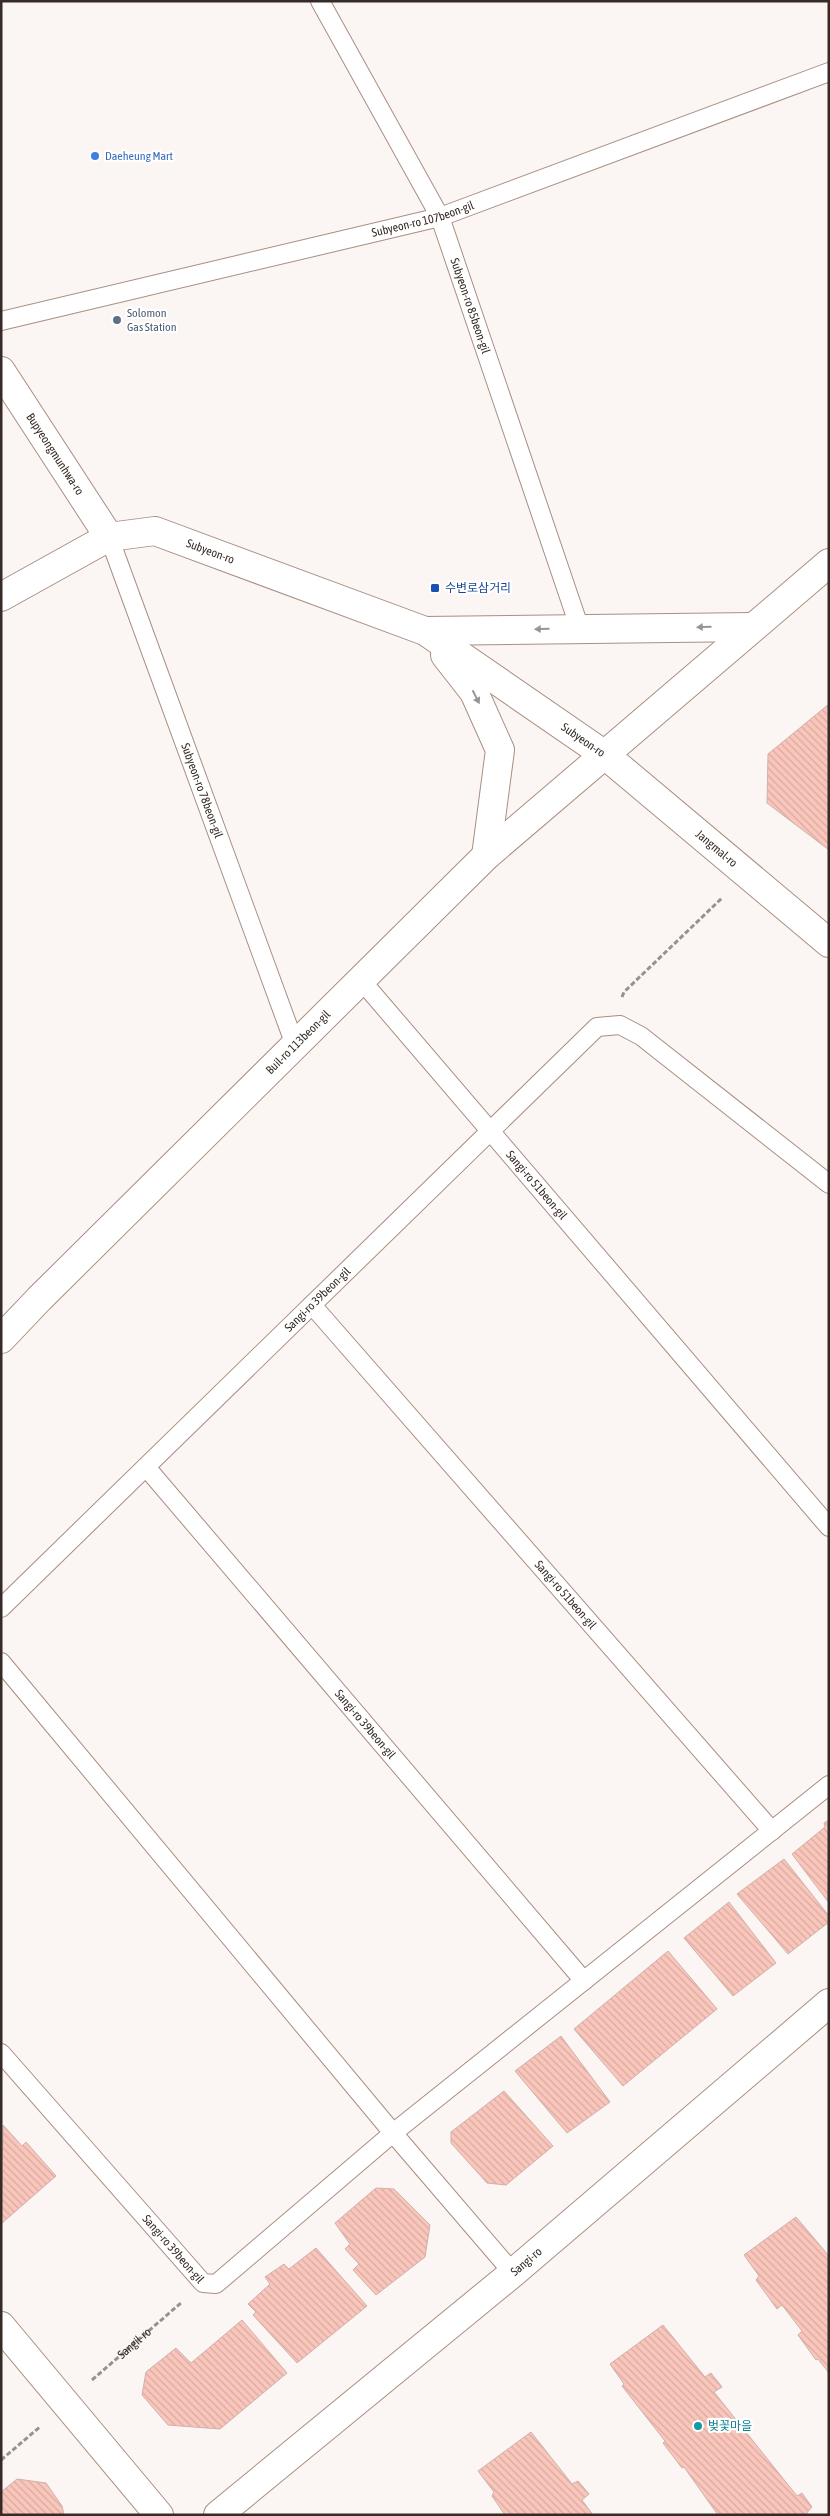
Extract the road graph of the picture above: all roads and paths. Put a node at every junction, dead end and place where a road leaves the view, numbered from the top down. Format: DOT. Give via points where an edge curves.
graph roads {
  1 [pos="320,1"];
  2 [pos="829,72"];
  3 [pos="440,217"];
  4 [pos="1,321"];
  5 [pos="1,371"];
  6 [pos="109,537"];
  7 [pos="829,563"];
  8 [pos="1,596"];
  9 [pos="753,627"];
  10 [pos="580,628"];
  11 [pos="425,630"];
  12 [pos="605,755"];
  13 [pos="486,856"];
  14 [pos="746,875"];
  15 [pos="827,938"];
  16 [pos="362,980"];
  17 [pos="606,1026"];
  18 [pos="296,1045"];
  19 [pos="490,1131"];
  20 [pos="829,1184"];
  21 [pos="312,1305"];
  22 [pos="1,1339"];
  23 [pos="146,1467"];
  24 [pos="829,1527"];
  25 [pos="1,1608"];
  26 [pos="1,1662"];
  27 [pos="829,1785"];
  28 [pos="772,1831"];
  29 [pos="584,1981"];
  30 [pos="829,2004"];
  31 [pos="1,2053"];
  32 [pos="393,2133"];
  33 [pos="513,2273"];
  34 [pos="203,2283"];
  35 [pos="1,2326"];
  36 [pos="66,2403"];
  37 [pos="1,2460"];
  38 [pos="159,2515"];
  39 [pos="218,2515"];
  1 -- 3 [label="lane, Subyeon-ro 85beon-gil"];
  2 -- 3 [label="lane, Subyeon-ro 107beon-gil"];
  3 -- 4 [label="lane, Subyeon-ro 107beon-gil"];
  3 -- 10 [label="lane, Subyeon-ro 85beon-gil"];
  5 -- 6 [label="street, Bupyeongmunhwa-ro"];
  6 -- 8 [label="street, Subyeon-ro"];
  6 -- 11 [label="street, Subyeon-ro" via="155,531"];
  6 -- 18 [label="lane, Subyeon-ro 78beon-gil"];
  7 -- 9 [label="street, Subyeon-ro"];
  9 -- 10 [label="street, Subyeon-ro, one-way"];
  9 -- 12 [label="street, Subyeon-ro"];
  10 -- 11 [label="street, Subyeon-ro, one-way"];
  11 -- 12 [label="street, Subyeon-ro"];
  11 -- 13 [label="street, one-way" via="474,692 500,750"];
  12 -- 13 [label="street, Buil-ro 113beon-gil"];
  12 -- 14 [label="street, Jangmal-ro"];
  13 -- 16 [label="street, Buil-ro 113beon-gil"];
  14 -- 15 [label="street, Jangmal-ro"];
  14 -- 17 [label="path" via="624,992"];
  16 -- 18 [label="street, Buil-ro 113beon-gil"];
  16 -- 19 [label="lane, Sangi-ro 51beon-gil"];
  17 -- 19 [label="lane, Sangi-ro 39beon-gil"];
  17 -- 20 [label="lane" via="620,1025 641,1036"];
  18 -- 22 [label="street, Buil-ro 113beon-gil"];
  19 -- 21 [label="lane, Sangi-ro 39beon-gil"];
  19 -- 24 [label="lane, Sangi-ro 51beon-gil"];
  21 -- 23 [label="lane, Sangi-ro 39beon-gil"];
  21 -- 28 [label="lane, Sangi-ro 51beon-gil"];
  23 -- 25 [label="lane, Sangi-ro 39beon-gil"];
  23 -- 29 [label="lane, Sangi-ro 39beon-gil"];
  26 -- 32 [label="lane"];
  27 -- 28 [label="lane"];
  28 -- 29 [label="lane, Sangi-ro 39beon-gil"];
  29 -- 32 [label="lane, Sangi-ro 39beon-gil"];
  30 -- 33 [label="street, Sangi-ro"];
  31 -- 34 [label="lane, Sangi-ro 39beon-gil"];
  32 -- 33 [label="lane"];
  32 -- 34 [label="lane, Sangi-ro 39beon-gil" via="216,2284"];
  33 -- 39 [label="street, Sangi-ro"];
  34 -- 36 [label="path, Sangil-ro"];
  35 -- 36 [label="street"];
  36 -- 37 [label="path, Sangil-ro"];
  36 -- 38 [label="street"];
}
